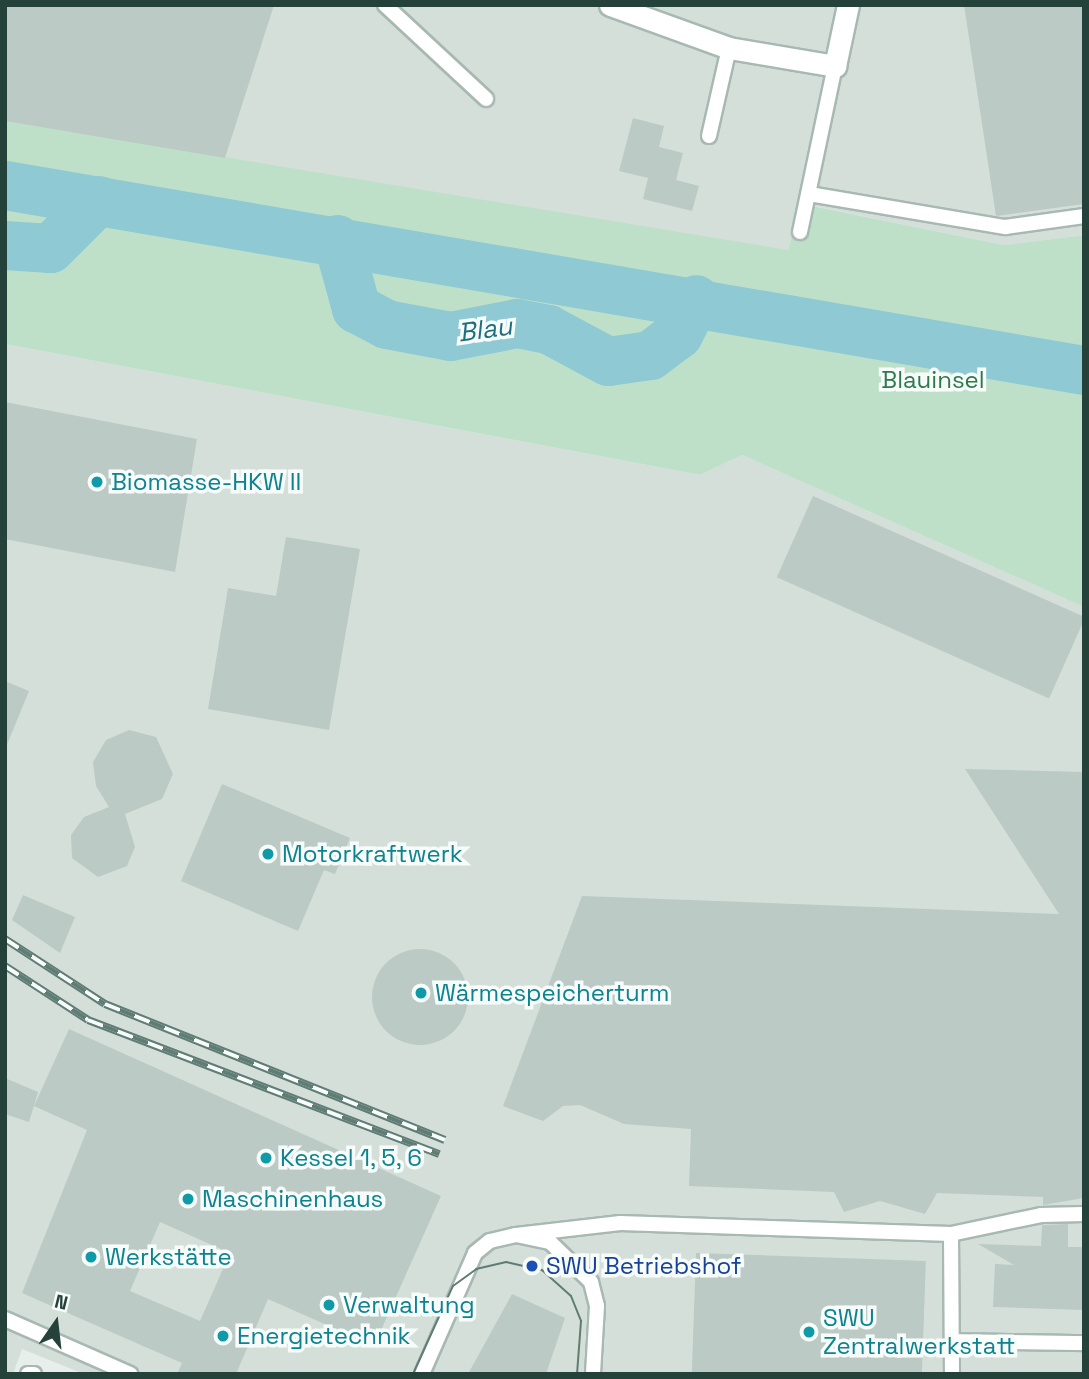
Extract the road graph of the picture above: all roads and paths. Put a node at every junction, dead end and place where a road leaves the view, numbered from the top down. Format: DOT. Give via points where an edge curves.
graph roads {
  1 [pos="385,5"];
  2 [pos="610,5"];
  3 [pos="848,5"];
  4 [pos="729,48"];
  5 [pos="835,66"];
  6 [pos="486,99"];
  7 [pos="709,136"];
  8 [pos="809,194"];
  9 [pos="1084,216"];
  10 [pos="800,232"];
  11 [pos="1084,1214"];
  12 [pos="951,1234"];
  13 [pos="516,1235"];
  14 [pos="5,1318"];
  15 [pos="952,1341"];
  16 [pos="1084,1343"];
  17 [pos="29,1374"];
  18 [pos="34,1374"];
  19 [pos="130,1374"];
  20 [pos="422,1374"];
  21 [pos="593,1374"];
  22 [pos="952,1374"];
  1 -- 6 [label="lane"];
  2 -- 4 [label="street"];
  3 -- 5 [label="street"];
  4 -- 5 [label="street"];
  4 -- 7 [label="lane"];
  5 -- 8 [label="lane"];
  8 -- 9 [label="lane" via="1005,228"];
  8 -- 10 [label="lane"];
  11 -- 12 [label="lane" via="1041,1214"];
  12 -- 13 [label="lane" via="609,1223"];
  12 -- 15 [label="lane"];
  13 -- 20 [label="lane" via="490,1241 475,1253"];
  13 -- 21 [label="lane" via="550,1242 591,1282 597,1306"];
  14 -- 19 [label="lane"];
  15 -- 16 [label="lane"];
  15 -- 22 [label="lane"];
  17 -- 18 [label="lane"];
}
